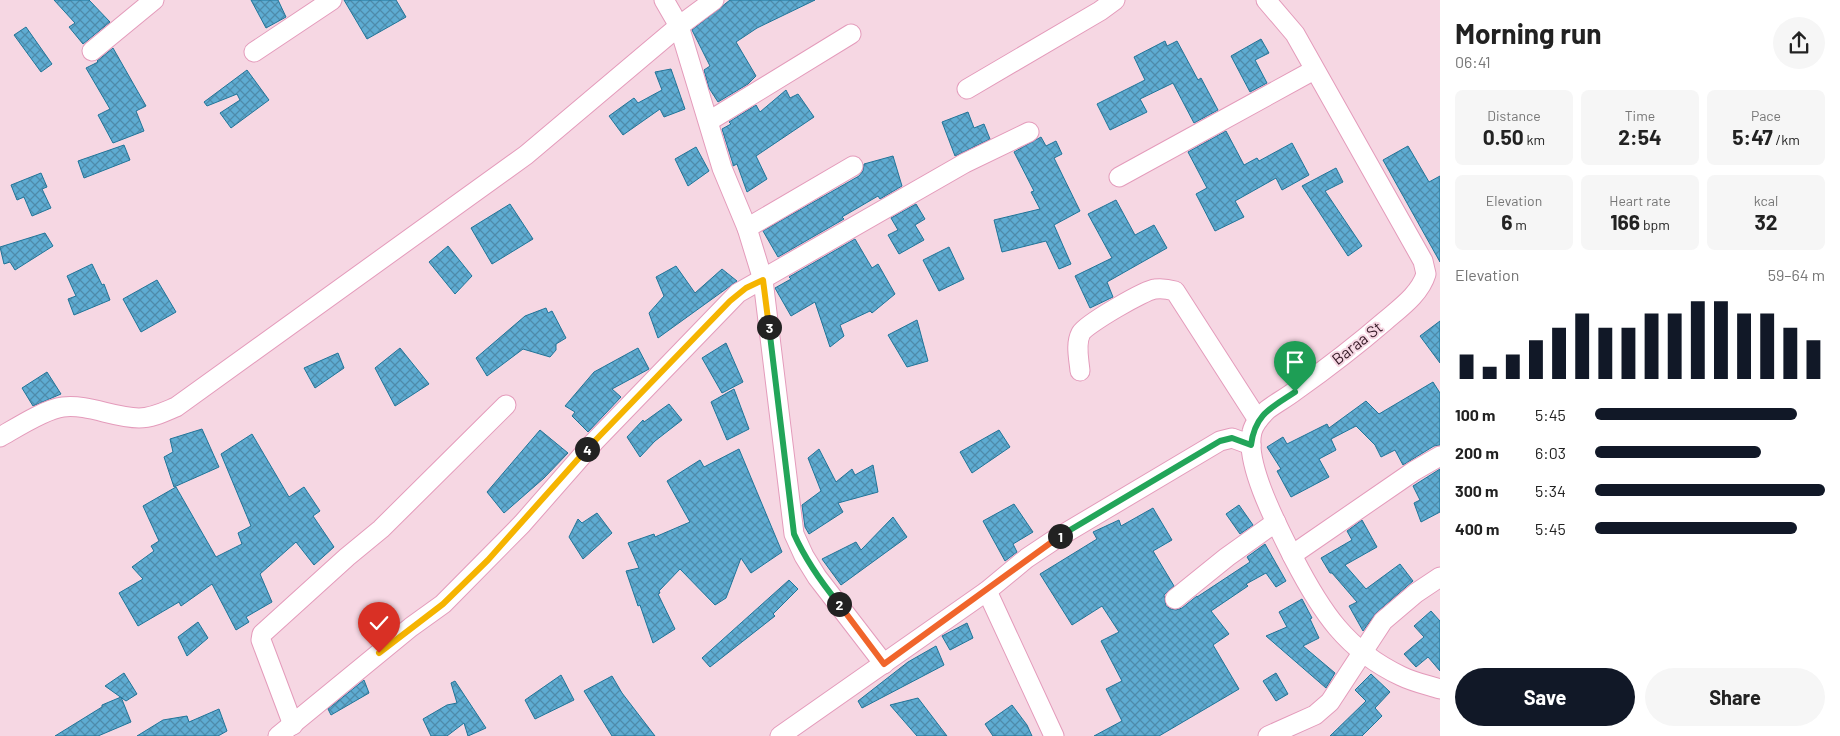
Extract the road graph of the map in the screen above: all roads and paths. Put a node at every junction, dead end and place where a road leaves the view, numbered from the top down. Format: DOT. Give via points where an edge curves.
graph roads {
  1 [pos="154,0"];
  2 [pos="332,0"];
  3 [pos="664,0"];
  4 [pos="714,0"];
  5 [pos="1115,0"];
  6 [pos="1266,0"];
  7 [pos="679,26"];
  8 [pos="851,34"];
  9 [pos="92,51"];
  10 [pos="254,52"];
  11 [pos="1314,70"];
  12 [pos="967,90"];
  13 [pos="709,121"];
  14 [pos="1029,132"];
  15 [pos="853,166"];
  16 [pos="1119,177"];
  17 [pos="747,228"];
  18 [pos="1435,270"];
  19 [pos="763,280"];
  20 [pos="1080,371"];
  21 [pos="506,405"];
  22 [pos="1258,420"];
  23 [pos="0,437"];
  24 [pos="1251,445"];
  25 [pos="1440,456"];
  26 [pos="1276,522"];
  27 [pos="1292,555"];
  28 [pos="1440,577"];
  29 [pos="987,591"];
  30 [pos="1175,599"];
  31 [pos="1362,653"];
  32 [pos="884,664"];
  33 [pos="1440,690"];
  34 [pos="285,731"];
  35 [pos="780,736"];
  36 [pos="1054,736"];
  37 [pos="1268,736"];
  1 -- 9 [label="street"];
  2 -- 10 [label="street"];
  3 -- 7 [label="street"];
  4 -- 7 [label="street"];
  5 -- 12 [label="street"];
  6 -- 11 [label="street, Baraa St" via="1294,34"];
  7 -- 13 [label="street"];
  7 -- 23 [label="street" via="526,155 176,407 139,418 61,407"];
  8 -- 13 [label="street"];
  11 -- 16 [label="street"];
  11 -- 18 [label="street, Baraa St" via="1423,261"];
  13 -- 17 [label="street" via="722,168"];
  14 -- 19 [label="street" via="965,163"];
  15 -- 17 [label="street"];
  17 -- 19 [label="street"];
  18 -- 22 [label="street, Baraa St" via="1404,305"];
  19 -- 32 [label="street" via="794,534 817,577"];
  19 -- 34 [label="street" via="730,301 443,604"];
  20 -- 22 [label="street" via="1078,342 1084,328 1134,298 1154,289 1166,288 1175,291"];
  21 -- 34 [label="street" via="381,529 262,634"];
  22 -- 24 [label="street"];
  24 -- 26 [label="street" via="1261,485"];
  24 -- 29 [label="street" via="1232,438 1220,441 1057,538"];
  25 -- 27 [label="street"];
  26 -- 27 [label="street"];
  26 -- 30 [label="street" via="1227,556"];
  27 -- 31 [label="street" via="1329,619"];
  28 -- 31 [label="street" via="1383,621"];
  29 -- 32 [label="street"];
  29 -- 36 [label="street"];
  31 -- 33 [label="street" via="1403,678"];
  31 -- 37 [label="street" via="1330,702 1315,715"];
  32 -- 35 [label="street"];
}
